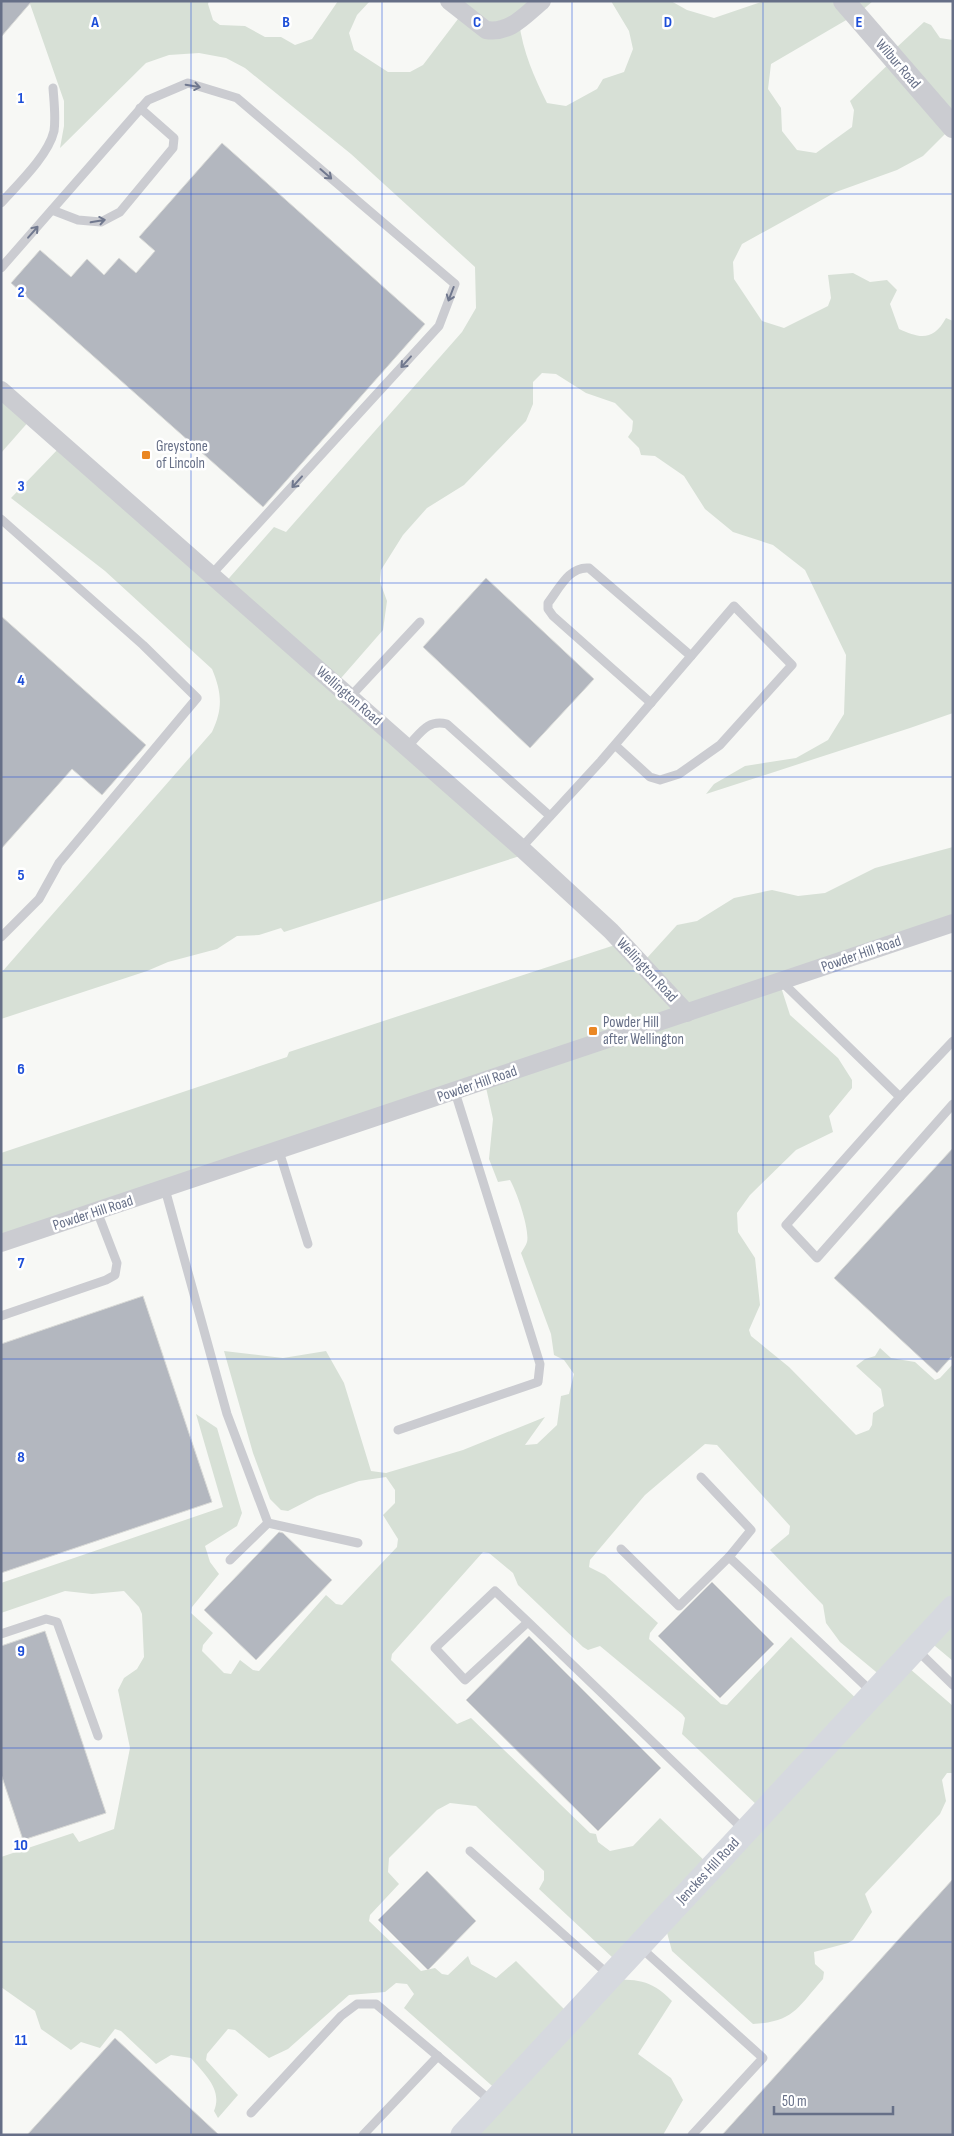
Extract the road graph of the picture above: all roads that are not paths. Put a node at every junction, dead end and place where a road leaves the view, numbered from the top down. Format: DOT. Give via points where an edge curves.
graph roads {
  1 [pos="449,1"];
  2 [pos="542,1"];
  3 [pos="844,1"];
  4 [pos="53,88"];
  5 [pos="140,108"];
  6 [pos="953,127"];
  7 [pos="1,203"];
  8 [pos="52,210"];
  9 [pos="1,268"];
  10 [pos="1,390"];
  11 [pos="1,518"];
  12 [pos="211,575"];
  13 [pos="420,622"];
  14 [pos="691,656"];
  15 [pos="350,697"];
  16 [pos="651,703"];
  17 [pos="615,744"];
  18 [pos="407,747"];
  19 [pos="550,816"];
  20 [pos="521,848"];
  21 [pos="953,922"];
  22 [pos="1,937"];
  23 [pos="781,982"];
  24 [pos="687,1013"];
  25 [pos="953,1041"];
  26 [pos="455,1092"];
  27 [pos="900,1097"];
  28 [pos="953,1104"];
  29 [pos="279,1151"];
  30 [pos="165,1189"];
  31 [pos="97,1211"];
  32 [pos="1,1243"];
  33 [pos="308,1244"];
  34 [pos="1,1316"];
  35 [pos="398,1430"];
  36 [pos="701,1477"];
  37 [pos="268,1523"];
  38 [pos="358,1543"];
  39 [pos="622,1549"];
  40 [pos="729,1557"];
  41 [pos="230,1560"];
  42 [pos="953,1608"];
  43 [pos="528,1622"];
  44 [pos="1,1634"];
  45 [pos="915,1649"];
  46 [pos="953,1684"];
  47 [pos="873,1693"];
  48 [pos="98,1736"];
  49 [pos="745,1831"];
  50 [pos="470,1851"];
  51 [pos="639,1946"];
  52 [pos="610,1977"];
  53 [pos="438,2056"];
  54 [pos="493,2103"];
  55 [pos="251,2113"];
  56 [pos="363,2135"];
  57 [pos="463,2135"];
  58 [pos="692,2135"];
  1 -- 2 [label="street" via="486,30 492,31 509,28"];
  3 -- 6 [label="street, Wilbur Road"];
  4 -- 7 [label="lane" via="54,131 48,145 28,174"];
  5 -- 8 [label="lane"];
  8 -- 5 [label="lane, one-way" via="92,223 120,212 173,148 174,138"];
  5 -- 12 [label="lane, one-way" via="148,100 188,83 237,98 455,284 439,326"];
  9 -- 8 [label="lane, one-way"];
  10 -- 12 [label="street, Wellington Road"];
  11 -- 22 [label="lane" via="143,644 196,698 59,863 39,899"];
  12 -- 15 [label="street, Wellington Road"];
  13 -- 15 [label="lane"];
  14 -- 16 [label="lane"];
  14 -- 16 [label="lane" via="589,568 573,570 548,603 548,609"];
  14 -- 17 [label="lane" via="734,606 792,665 720,745 679,774 660,780 650,777"];
  15 -- 18 [label="street, Wellington Road"];
  16 -- 17 [label="lane"];
  17 -- 19 [label="lane"];
  18 -- 19 [label="lane" via="431,724 447,724"];
  18 -- 20 [label="street, Wellington Road"];
  19 -- 20 [label="lane"];
  20 -- 24 [label="street, Wellington Road" via="611,931"];
  21 -- 23 [label="street, Powder Hill Road"];
  23 -- 24 [label="street, Powder Hill Road"];
  23 -- 27 [label="lane"];
  24 -- 26 [label="street, Powder Hill Road"];
  25 -- 27 [label="lane"];
  26 -- 29 [label="street, Powder Hill Road"];
  26 -- 35 [label="lane" via="540,1364 538,1382"];
  27 -- 28 [label="lane" via="786,1225 818,1258"];
  29 -- 30 [label="street, Powder Hill Road"];
  29 -- 33 [label="lane"];
  30 -- 31 [label="street, Powder Hill Road"];
  30 -- 37 [label="lane" via="227,1414"];
  31 -- 32 [label="street, Powder Hill Road"];
  31 -- 34 [label="lane" via="117,1262 114,1275"];
  36 -- 40 [label="lane" via="752,1530"];
  37 -- 38 [label="lane"];
  37 -- 41 [label="lane"];
  39 -- 40 [label="lane" via="679,1606"];
  40 -- 47 [label="lane"];
  42 -- 45 [label="main road, Jenckes Hill Road"];
  43 -- 43 [label="lane" via="495,1591 435,1648 465,1680"];
  43 -- 49 [label="lane"];
  44 -- 48 [label="lane" via="46,1619 57,1622"];
  45 -- 46 [label="lane"];
  45 -- 47 [label="main road, Jenckes Hill Road"];
  47 -- 49 [label="main road, Jenckes Hill Road"];
  49 -- 51 [label="main road, Jenckes Hill Road"];
  50 -- 52 [label="lane"];
  51 -- 52 [label="main road, Jenckes Hill Road"];
  51 -- 58 [label="lane" via="763,2058"];
  52 -- 54 [label="main road, Jenckes Hill Road"];
  53 -- 54 [label="lane"];
  53 -- 55 [label="lane" via="376,2004 357,2004 341,2016"];
  53 -- 56 [label="lane"];
  54 -- 57 [label="main road, Jenckes Hill Road"];
}
